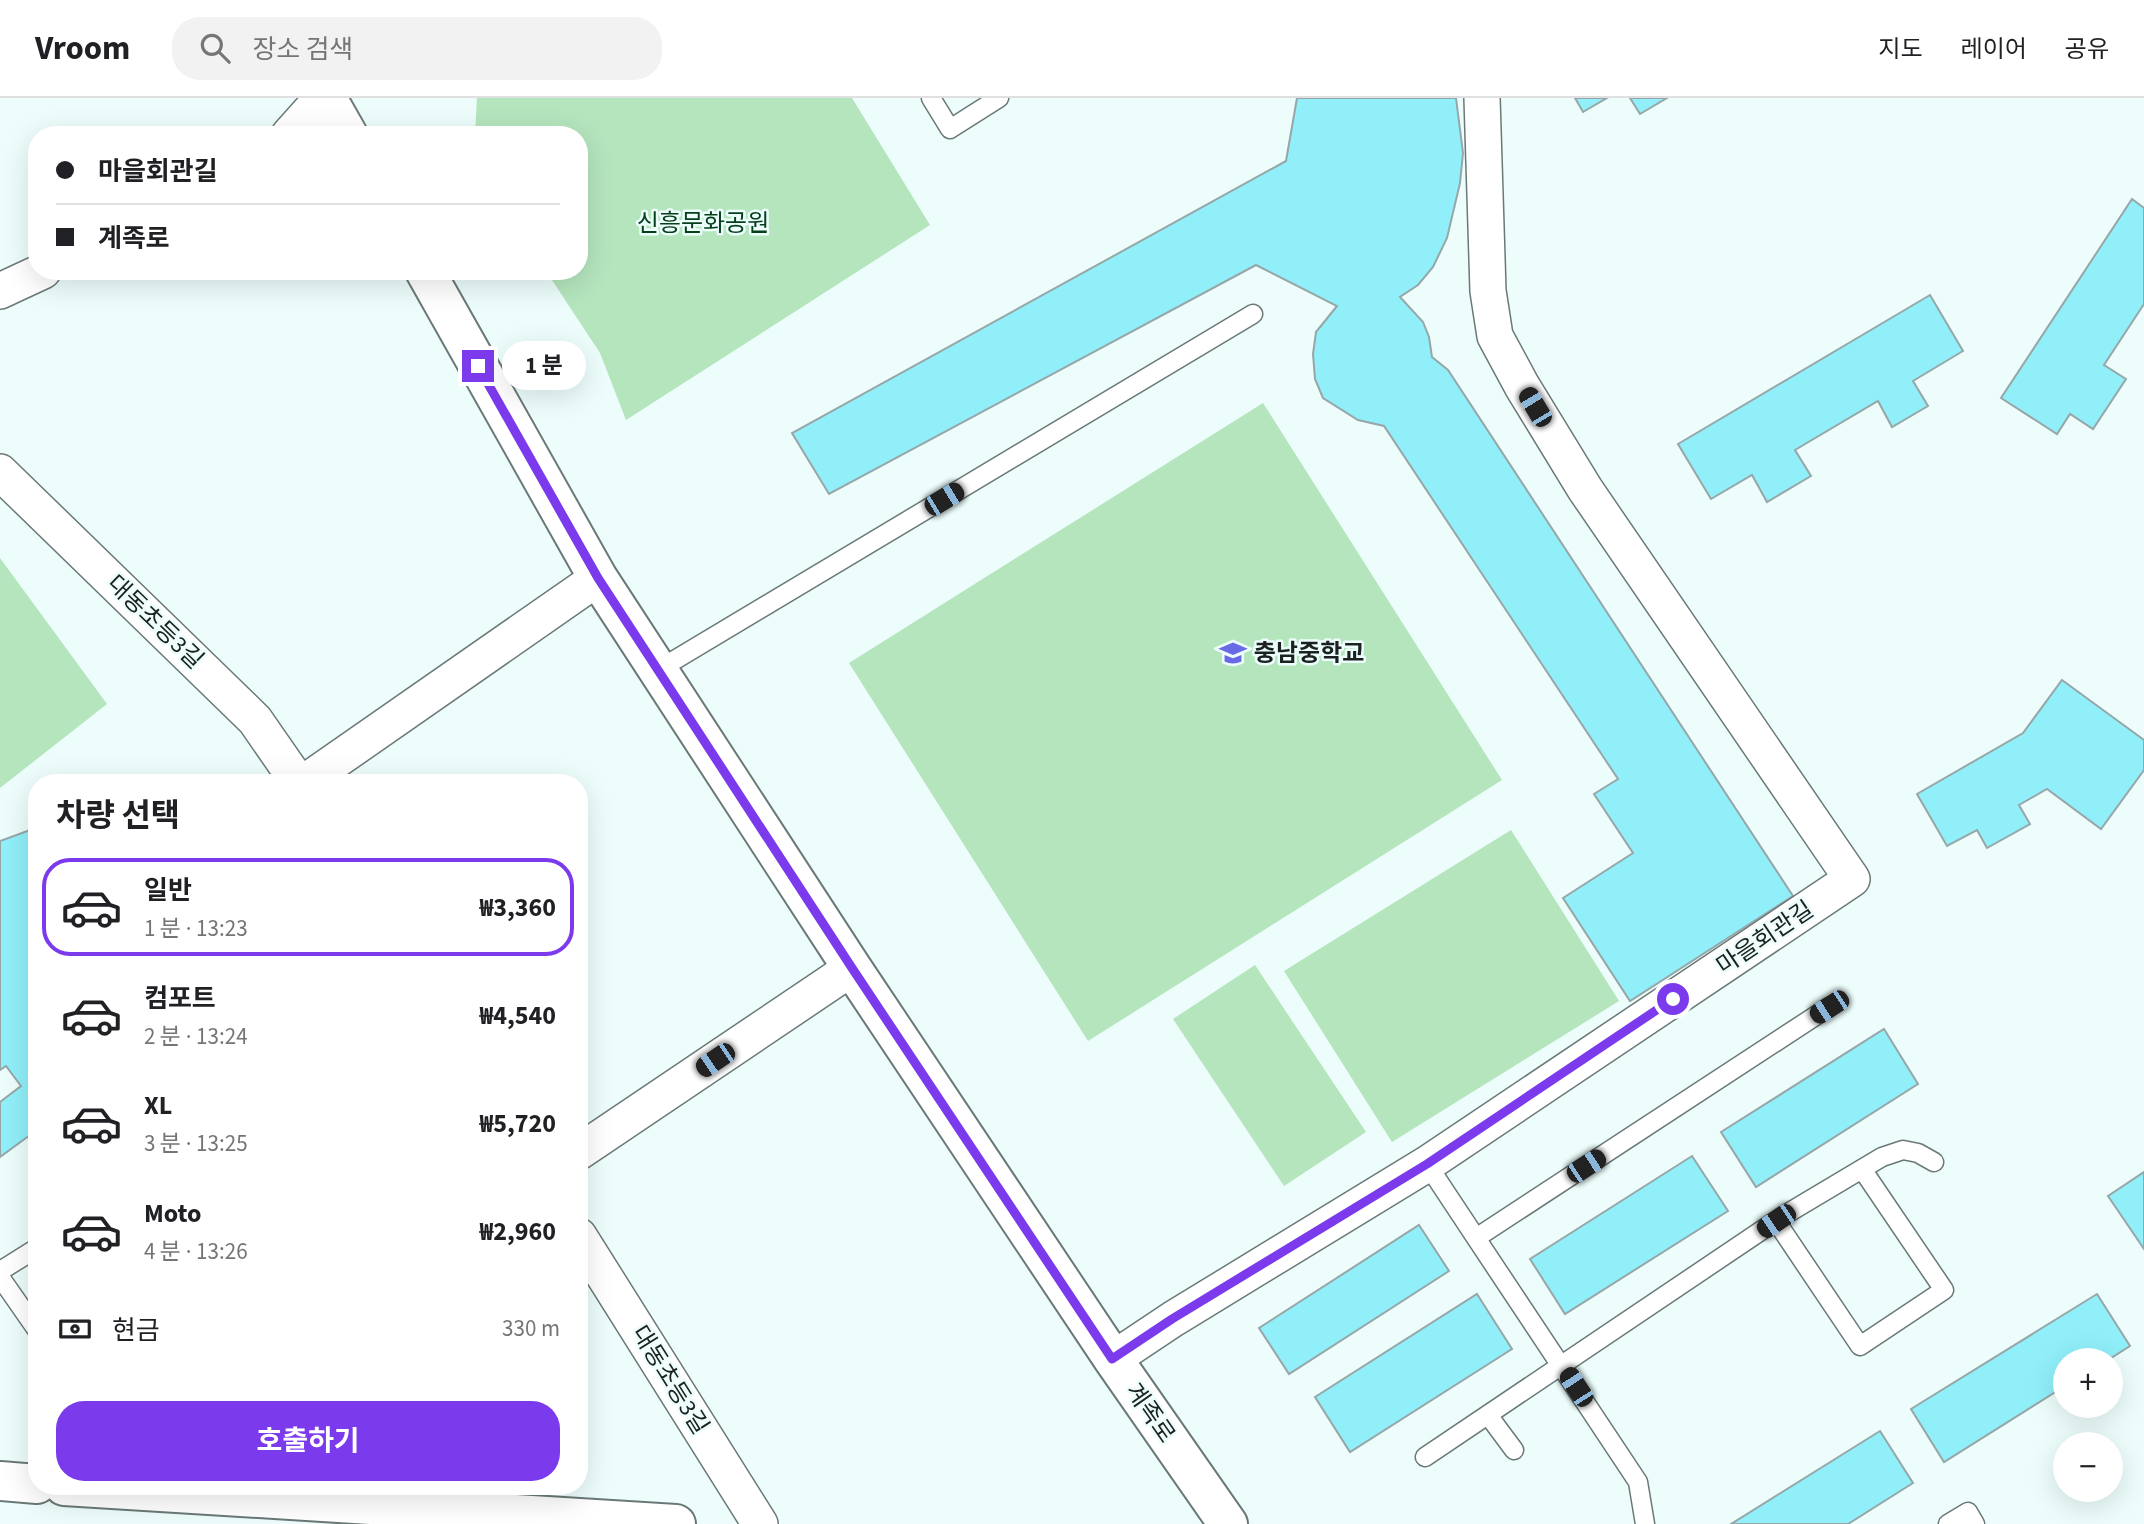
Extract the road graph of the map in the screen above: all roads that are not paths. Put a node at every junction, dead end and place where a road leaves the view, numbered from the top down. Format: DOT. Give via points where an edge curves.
graph roads {
  1 [pos="325,98"];
  2 [pos="931,98"];
  3 [pos="999,98"];
  4 [pos="1482,98"];
  5 [pos="298,126"];
  6 [pos="342,126"];
  7 [pos="28,278"];
  8 [pos="430,280"];
  9 [pos="0,291"];
  10 [pos="1254,314"];
  11 [pos="0,472"];
  12 [pos="598,578"];
  13 [pos="658,670"];
  14 [pos="292,774"];
  15 [pos="316,774"];
  16 [pos="852,968"];
  17 [pos="1829,1007"];
  18 [pos="588,1146"];
  19 [pos="1934,1162"];
  20 [pos="1427,1164"];
  21 [pos="1863,1169"];
  22 [pos="1776,1221"];
  23 [pos="1476,1238"];
  24 [pos="588,1250"];
  25 [pos="28,1254"];
  26 [pos="0,1271"];
  27 [pos="0,1277"];
  28 [pos="28,1317"];
  29 [pos="1112,1359"];
  30 [pos="1562,1365"];
  31 [pos="1488,1415"];
  32 [pos="1514,1450"];
  33 [pos="1425,1457"];
  34 [pos="0,1481"];
  35 [pos="28,1483"];
  36 [pos="185,1495"];
  37 [pos="459,1517"];
  38 [pos="676,1524"];
  39 [pos="760,1524"];
  40 [pos="1228,1524"];
  41 [pos="1645,1524"];
  42 [pos="1948,1524"];
  43 [pos="1975,1524"];
  1 -- 5 [label="street"];
  1 -- 6 [label="main road"];
  2 -- 3 [label="lane" via="950,129"];
  4 -- 20 [label="street, 마을회관길" via="1488,290 1496,336 1585,489 1852,879"];
  7 -- 9 [label="street"];
  8 -- 12 [label="main road, 계족로"];
  10 -- 13 [label="lane"];
  11 -- 14 [label="street, 대동초등3길" via="255,720"];
  12 -- 13 [label="main road, 계족로"];
  12 -- 15 [label="street"];
  13 -- 16 [label="main road, 계족로"];
  16 -- 18 [label="street"];
  16 -- 29 [label="main road, 계족로"];
  17 -- 23 [label="lane"];
  19 -- 21 [label="lane" via="1903,1150"];
  20 -- 23 [label="lane"];
  20 -- 29 [label="street, 마을회관길"];
  21 -- 22 [label="lane"];
  21 -- 22 [label="lane" via="1944,1290 1860,1346"];
  22 -- 30 [label="lane"];
  23 -- 30 [label="lane"];
  24 -- 39 [label="street, 대동초등3길"];
  25 -- 26 [label="lane"];
  27 -- 28 [label="lane"];
  29 -- 40 [label="main road, 계족로"];
  30 -- 31 [label="lane"];
  30 -- 41 [label="lane" via="1638,1482"];
  31 -- 32 [label="lane"];
  31 -- 33 [label="lane"];
  34 -- 35 [label="main road"];
  36 -- 37 [label="main road"];
  37 -- 38 [label="main road"];
  42 -- 43 [label="lane" via="1968,1512"];
}
